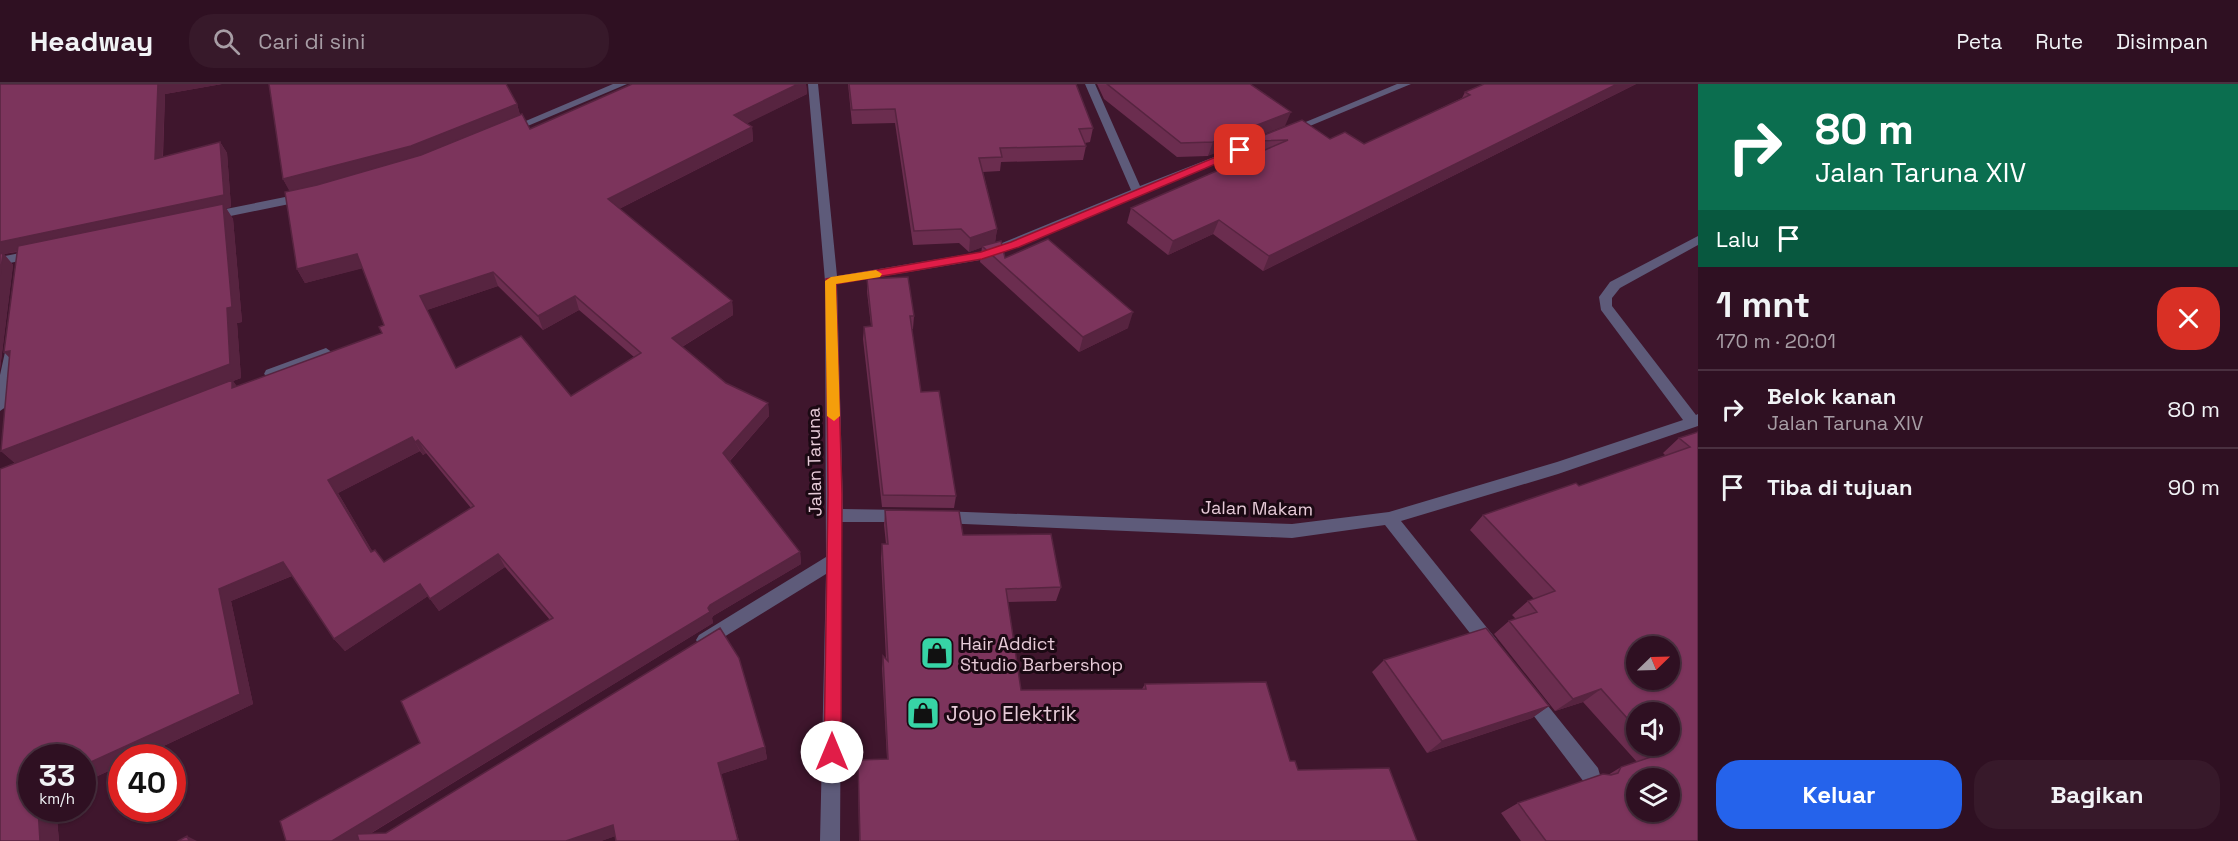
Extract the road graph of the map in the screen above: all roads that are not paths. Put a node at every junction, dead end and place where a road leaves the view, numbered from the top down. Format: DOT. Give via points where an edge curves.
graph roads {
  1 [pos="622,84"];
  2 [pos="813,84"];
  3 [pos="1090,84"];
  4 [pos="1406,84"];
  5 [pos="603,88"];
  6 [pos="497,135"];
  7 [pos="1137,192"];
  8 [pos="312,195"];
  9 [pos="196,220"];
  10 [pos="1698,240"];
  11 [pos="46,251"];
  12 [pos="0,261"];
  13 [pos="831,281"];
  14 [pos="14,334"];
  15 [pos="326,353"];
  16 [pos="261,378"];
  17 [pos="0,406"];
  18 [pos="1695,421"];
  19 [pos="835,515"];
  20 [pos="1389,518"];
  21 [pos="833,561"];
  22 [pos="692,648"];
  23 [pos="1498,655"];
  24 [pos="1519,683"];
  25 [pos="1592,775"];
  26 [pos="830,841"];
  1 -- 5 [label="street"];
  2 -- 13 [label="street, Jalan Taruna"];
  3 -- 7 [label="street"];
  4 -- 7 [label="street"];
  5 -- 6 [label="street"];
  7 -- 13 [label="street" via="982,256"];
  8 -- 9 [label="street"];
  10 -- 18 [label="street" via="1615,285 1605,297 1606,307"];
  11 -- 12 [label="street" via="22,262"];
  13 -- 19 [label="street, Jalan Taruna"];
  14 -- 17 [label="street"];
  15 -- 16 [label="street"];
  18 -- 20 [label="street, Jalan Makam" via="1558,468"];
  19 -- 20 [label="street, Jalan Makam" via="1292,531"];
  19 -- 21 [label="street, Jalan Taruna"];
  20 -- 23 [label="street"];
  21 -- 22 [label="street"];
  21 -- 26 [label="street, Jalan Taruna"];
  24 -- 25 [label="street"];
}
